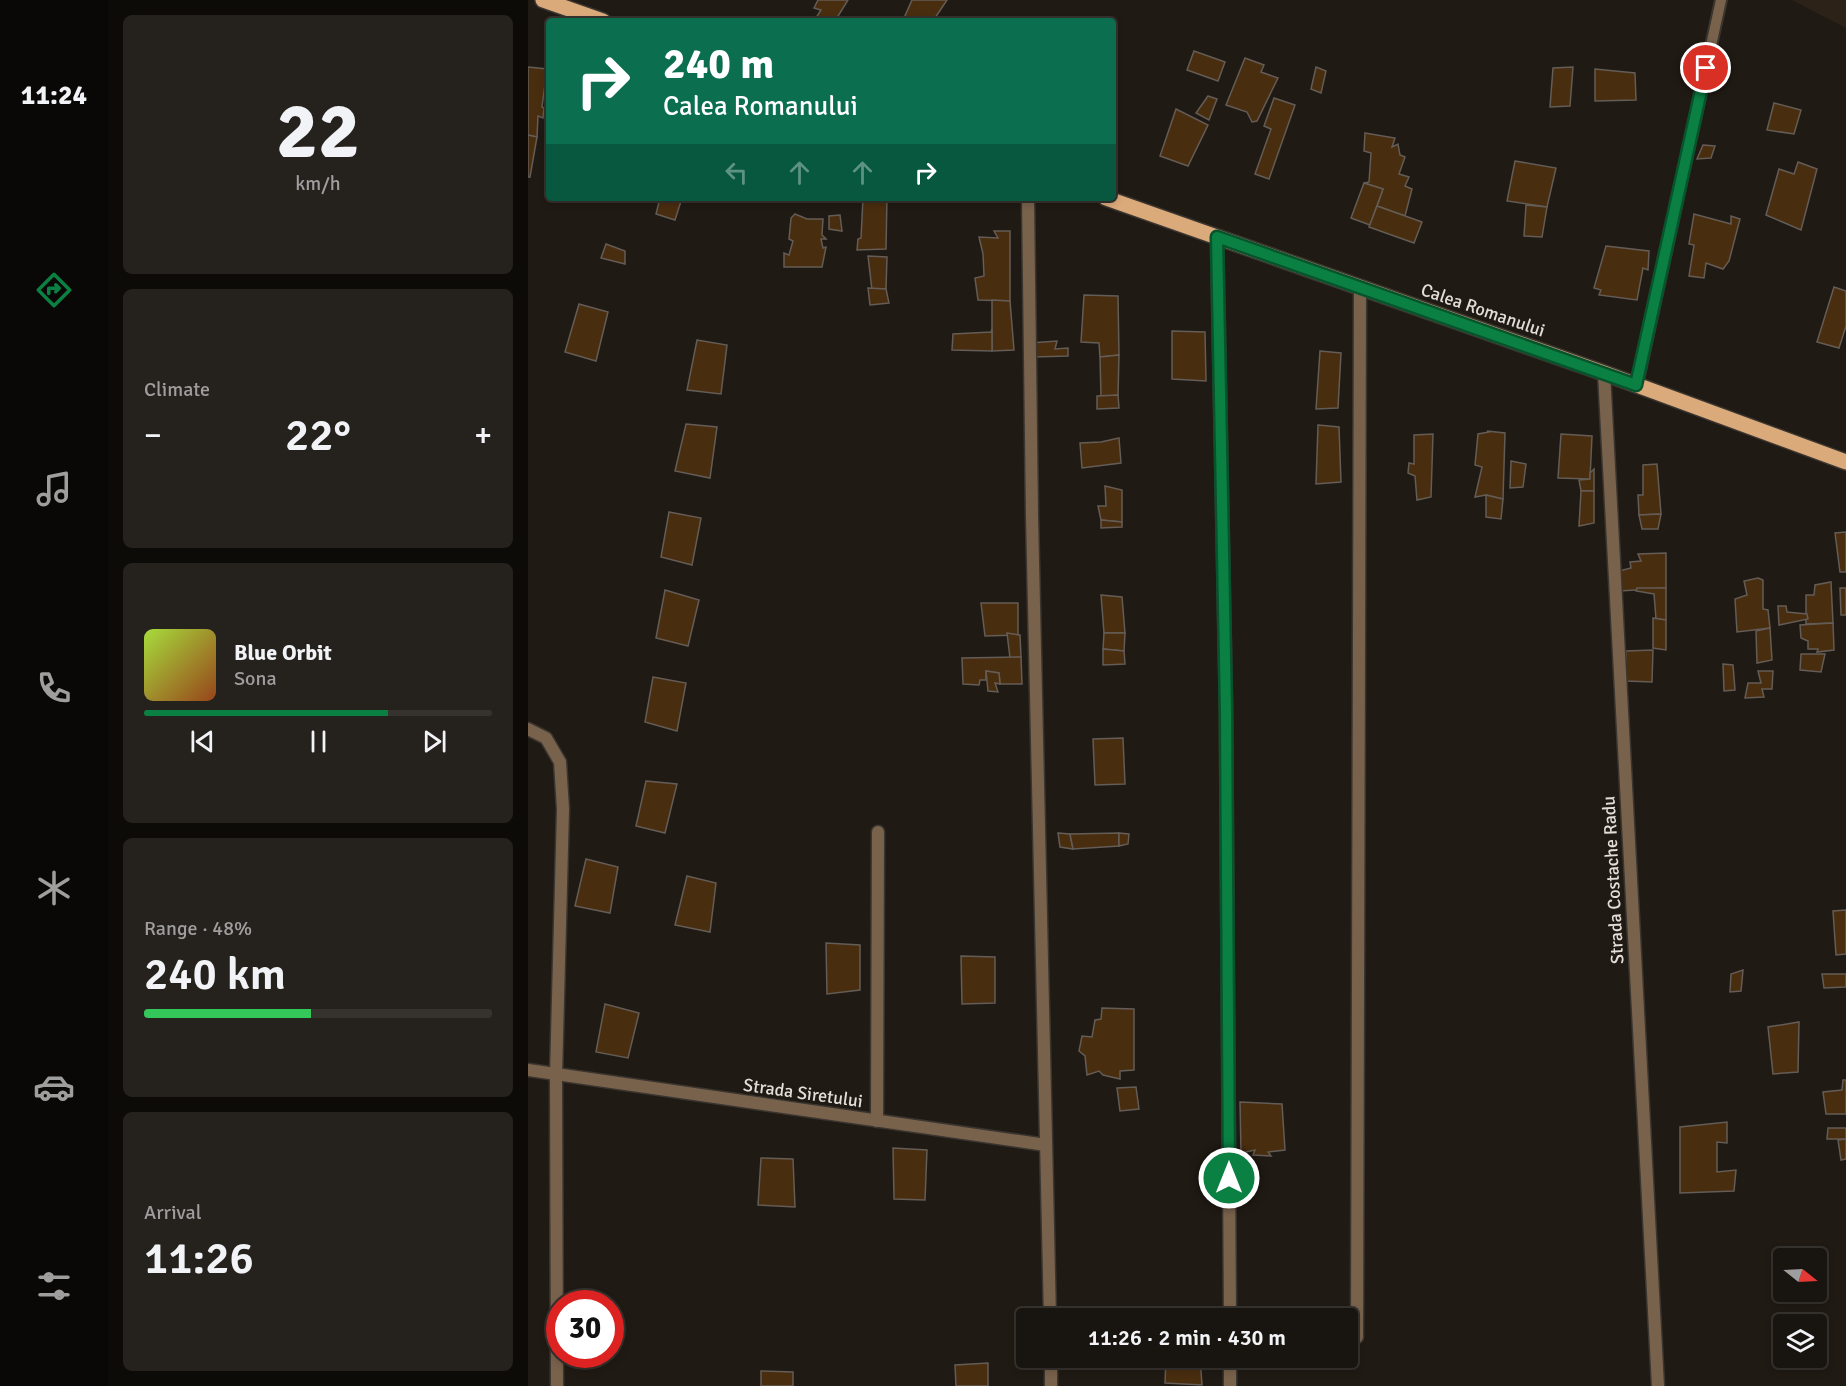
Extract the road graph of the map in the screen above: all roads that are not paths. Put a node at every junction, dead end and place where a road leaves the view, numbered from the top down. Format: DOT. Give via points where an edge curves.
graph roads {
  1 [pos="543,0"];
  2 [pos="1721,0"];
  3 [pos="594,18"];
  4 [pos="1028,201"];
  5 [pos="1115,201"];
  6 [pos="1217,237"];
  7 [pos="1360,287"];
  8 [pos="1604,373"];
  9 [pos="1636,385"];
  10 [pos="1846,462"];
  11 [pos="528,729"];
  12 [pos="878,832"];
  13 [pos="528,1070"];
  14 [pos="556,1075"];
  15 [pos="877,1121"];
  16 [pos="1046,1145"];
  17 [pos="1050,1308"];
  18 [pos="1230,1308"];
  19 [pos="1357,1308"];
  20 [pos="1051,1368"];
  21 [pos="1230,1368"];
  22 [pos="558,1386"];
  23 [pos="1051,1386"];
  24 [pos="1230,1386"];
  25 [pos="1658,1386"];
  1 -- 3 [label="main road"];
  2 -- 9 [label="lane"];
  4 -- 16 [label="street"];
  5 -- 6 [label="main road, Calea Romanului"];
  6 -- 7 [label="main road, Calea Romanului"];
  6 -- 18 [label="street" via="1226,722"];
  7 -- 8 [label="main road, Calea Romanului"];
  7 -- 19 [label="street"];
  8 -- 9 [label="main road, Calea Romanului"];
  8 -- 25 [label="street, Strada Costache Radu"];
  9 -- 10 [label="main road, Calea Romanului"];
  11 -- 14 [label="street" via="546,738 560,762 563,809"];
  12 -- 15 [label="street"];
  13 -- 14 [label="street, Strada Siretului"];
  14 -- 15 [label="street, Strada Siretului"];
  14 -- 22 [label="street"];
  15 -- 16 [label="street, Strada Siretului"];
  16 -- 17 [label="street"];
  20 -- 23 [label="street"];
  21 -- 24 [label="street"];
}
